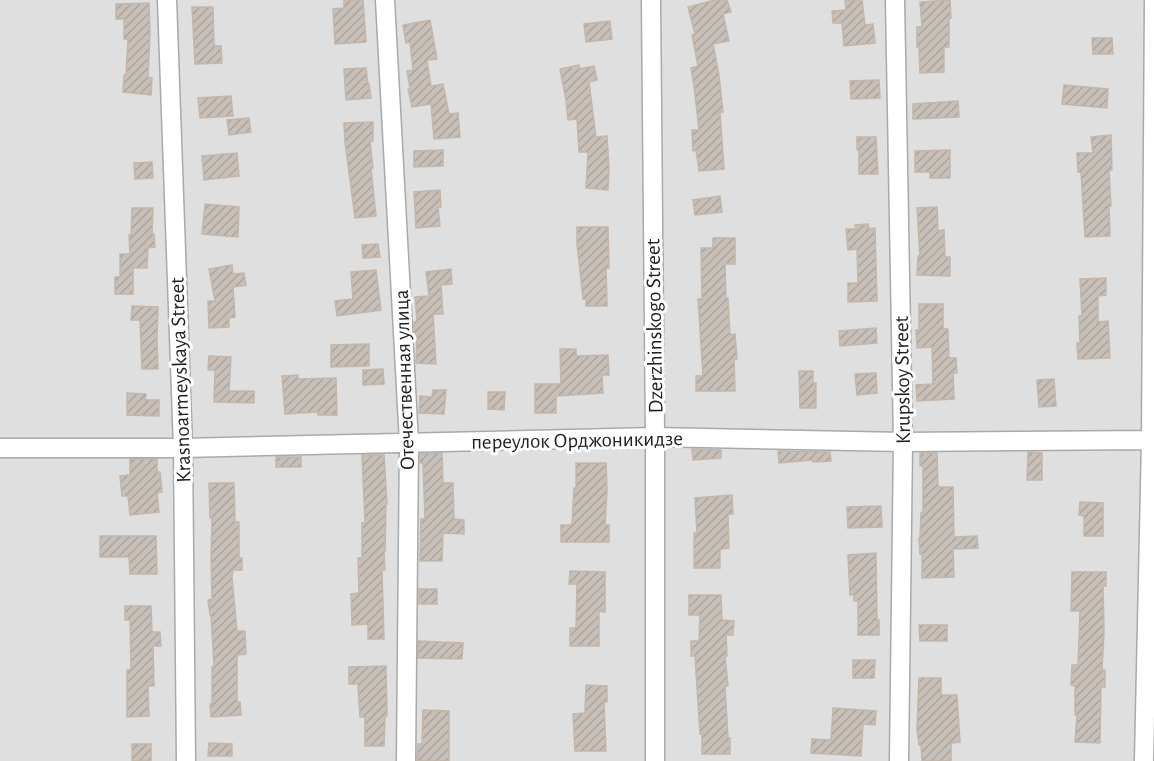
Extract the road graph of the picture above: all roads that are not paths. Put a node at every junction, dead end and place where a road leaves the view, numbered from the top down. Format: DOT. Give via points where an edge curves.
graph roads {
  1 [pos="167,0"];
  2 [pos="385,0"];
  3 [pos="651,0"];
  4 [pos="895,0"];
  5 [pos="1154,0"];
  6 [pos="655,437"];
  7 [pos="1153,440"];
  8 [pos="903,442"];
  9 [pos="409,443"];
  10 [pos="0,448"];
  11 [pos="183,448"];
  12 [pos="186,761"];
  13 [pos="406,761"];
  14 [pos="655,761"];
  15 [pos="899,761"];
  16 [pos="1144,761"];
  1 -- 11 [label="street, Krasnoarmeyskaya Street"];
  2 -- 9 [label="street, Отечественная улица"];
  3 -- 6 [label="street, Dzerzhinskogo Street"];
  4 -- 8 [label="street, Krupskoy Street"];
  5 -- 7 [label="street"];
  6 -- 8 [label="street, переулок Орджоникидзе"];
  6 -- 9 [label="street, переулок Орджоникидзе"];
  6 -- 14 [label="street, Dzerzhinskogo Street"];
  7 -- 8 [label="street, переулок Орджоникидзе"];
  7 -- 16 [label="street"];
  8 -- 15 [label="street, Krupskoy Street"];
  9 -- 11 [label="street, переулок Орджоникидзе"];
  9 -- 13 [label="street, Отечественная улица"];
  10 -- 11 [label="street, переулок Орджоникидзе"];
  11 -- 12 [label="street, Krasnoarmeyskaya Street"];
}
